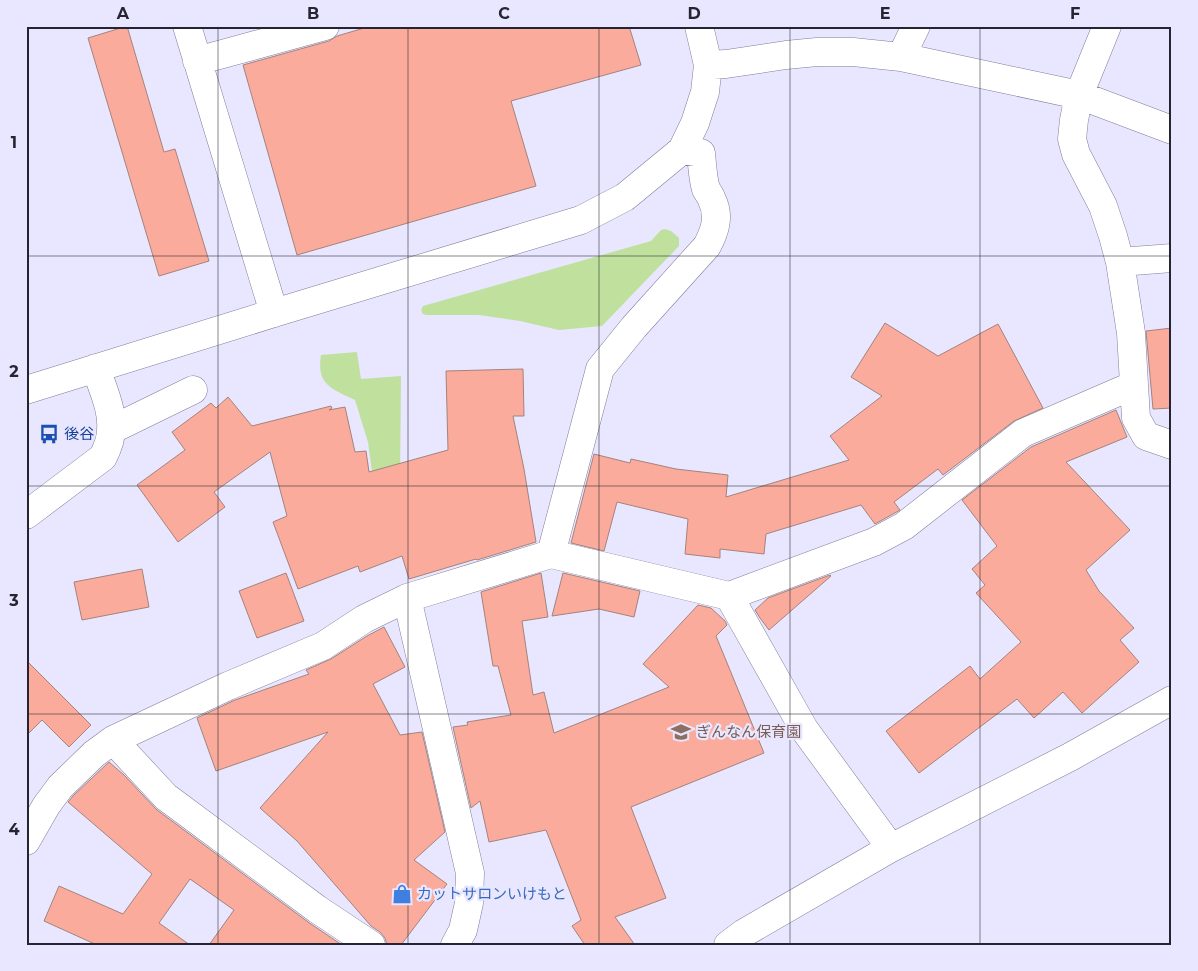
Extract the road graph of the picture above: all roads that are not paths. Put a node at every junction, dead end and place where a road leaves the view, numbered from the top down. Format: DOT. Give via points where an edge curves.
graph roads {
  1 [pos="187,26"];
  2 [pos="325,26"];
  3 [pos="699,26"];
  4 [pos="916,26"];
  5 [pos="1107,26"];
  6 [pos="901,57"];
  7 [pos="197,62"];
  8 [pos="708,65"];
  9 [pos="1079,95"];
  10 [pos="1172,130"];
  11 [pos="682,150"];
  12 [pos="1172,258"];
  13 [pos="1120,262"];
  14 [pos="274,313"];
  15 [pos="96,368"];
  16 [pos="1134,385"];
  17 [pos="26,390"];
  18 [pos="193,390"];
  19 [pos="111,430"];
  20 [pos="1172,445"];
  21 [pos="26,515"];
  22 [pos="551,554"];
  23 [pos="729,596"];
  24 [pos="407,598"];
  25 [pos="1172,700"];
  26 [pos="114,740"];
  27 [pos="26,841"];
  28 [pos="890,848"];
  29 [pos="371,945"];
  30 [pos="455,945"];
  31 [pos="728,945"];
  1 -- 7 [label="street"];
  2 -- 7 [label="street"];
  3 -- 8 [label="street"];
  4 -- 6 [label="street"];
  5 -- 9 [label="street"];
  6 -- 8 [label="street" via="817,52"];
  6 -- 9 [label="street"];
  7 -- 14 [label="street"];
  8 -- 11 [label="street" via="705,92 696,123"];
  9 -- 10 [label="street"];
  9 -- 13 [label="street" via="1072,138 1076,154 1103,206"];
  11 -- 14 [label="street" via="625,197 581,220"];
  11 -- 22 [label="street" via="701,153 706,188 716,211 713,235 707,246 600,369"];
  12 -- 13 [label="street"];
  13 -- 16 [label="street"];
  14 -- 15 [label="street"];
  15 -- 17 [label="street"];
  15 -- 19 [label="street" via="108,403"];
  16 -- 20 [label="street" via="1136,418 1146,436"];
  16 -- 23 [label="street" via="1024,433 904,526 874,542"];
  18 -- 19 [label="street"];
  19 -- 21 [label="street" via="104,457"];
  22 -- 23 [label="street"];
  22 -- 24 [label="street"];
  23 -- 28 [label="street" via="804,729"];
  24 -- 26 [label="street" via="364,619 323,646"];
  24 -- 30 [label="street" via="470,873 467,912"];
  25 -- 28 [label="street" via="1070,757"];
  26 -- 27 [label="street" via="94,754 60,788"];
  26 -- 29 [label="street" via="166,797"];
  28 -- 31 [label="street"];
}
